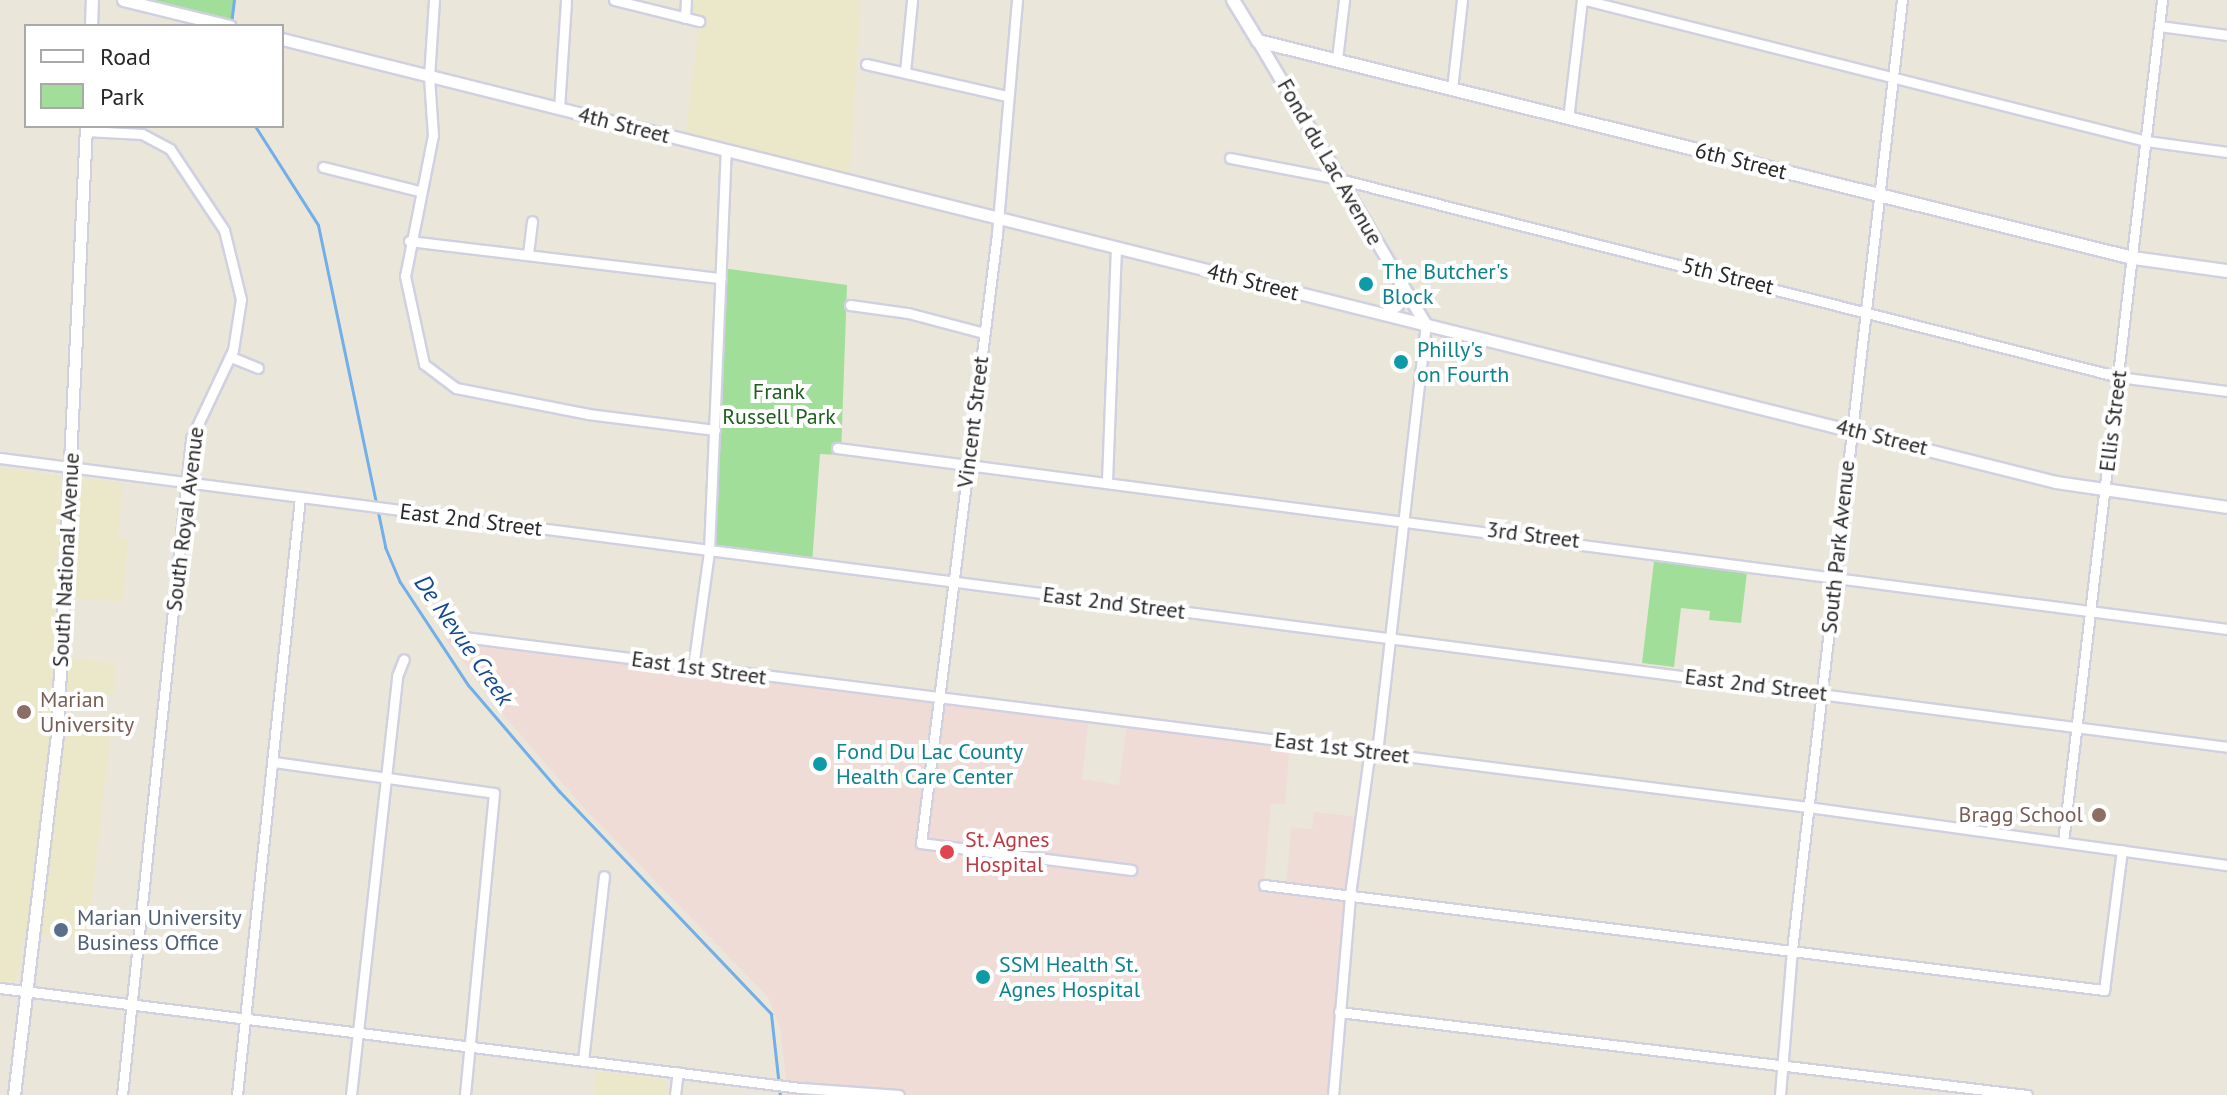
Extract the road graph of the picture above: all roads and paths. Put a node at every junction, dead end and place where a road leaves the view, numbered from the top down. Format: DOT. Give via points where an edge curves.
graph roads {
  1 [pos="92,0"];
  2 [pos="123,0"];
  3 [pos="434,0"];
  4 [pos="566,0"];
  5 [pos="614,0"];
  6 [pos="686,0"];
  7 [pos="912,0"];
  8 [pos="1017,0"];
  9 [pos="1233,0"];
  10 [pos="1344,0"];
  11 [pos="1462,0"];
  12 [pos="1583,0"];
  13 [pos="1902,0"];
  14 [pos="2162,0"];
  15 [pos="685,18"];
  16 [pos="699,21"];
  17 [pos="91,24"];
  18 [pos="221,24"];
  19 [pos="2159,26"];
  20 [pos="2227,35"];
  21 [pos="284,40"];
  22 [pos="1258,41"];
  23 [pos="1337,59"];
  24 [pos="866,64"];
  25 [pos="905,72"];
  26 [pos="429,77"];
  27 [pos="1893,77"];
  28 [pos="1452,89"];
  29 [pos="1007,96"];
  30 [pos="559,109"];
  31 [pos="1568,119"];
  32 [pos="86,128"];
  33 [pos="2146,141"];
  34 [pos="726,150"];
  35 [pos="2227,152"];
  36 [pos="1230,158"];
  37 [pos="323,167"];
  38 [pos="1339,179"];
  39 [pos="419,191"];
  40 [pos="1878,195"];
  41 [pos="995,217"];
  42 [pos="532,221"];
  43 [pos="409,241"];
  44 [pos="1116,249"];
  45 [pos="528,254"];
  46 [pos="2133,258"];
  47 [pos="2227,271"];
  48 [pos="721,278"];
  49 [pos="1399,279"];
  50 [pos="850,305"];
  51 [pos="1866,310"];
  52 [pos="1383,314"];
  53 [pos="1426,325"];
  54 [pos="984,333"];
  55 [pos="231,357"];
  56 [pos="258,368"];
  57 [pos="2119,377"];
  58 [pos="2227,391"];
  59 [pos="1852,429"];
  60 [pos="715,430"];
  61 [pos="837,448"];
  62 [pos="0,458"];
  63 [pos="968,465"];
  64 [pos="71,468"];
  65 [pos="1107,481"];
  66 [pos="185,482"];
  67 [pos="2105,491"];
  68 [pos="300,498"];
  69 [pos="2227,507"];
  70 [pos="1404,519"];
  71 [pos="709,551"];
  72 [pos="1835,574"];
  73 [pos="954,582"];
  74 [pos="2091,611"];
  75 [pos="2227,629"];
  76 [pos="456,636"];
  77 [pos="1391,638"];
  78 [pos="404,659"];
  79 [pos="693,667"];
  80 [pos="1821,693"];
  81 [pos="937,699"];
  82 [pos="2078,728"];
  83 [pos="2227,747"];
  84 [pos="1373,752"];
  85 [pos="274,762"];
  86 [pos="387,776"];
  87 [pos="1808,807"];
  88 [pos="2063,842"];
  89 [pos="2122,850"];
  90 [pos="2227,865"];
  91 [pos="1131,870"];
  92 [pos="604,876"];
  93 [pos="1264,885"];
  94 [pos="1350,895"];
  95 [pos="1792,950"];
  96 [pos="0,988"];
  97 [pos="26,991"];
  98 [pos="132,1004"];
  99 [pos="1339,1012"];
  100 [pos="245,1019"];
  101 [pos="358,1034"];
  102 [pos="470,1047"];
  103 [pos="583,1060"];
  104 [pos="1783,1065"];
  105 [pos="678,1072"];
  106 [pos="801,1088"];
  107 [pos="14,1095"];
  108 [pos="122,1095"];
  109 [pos="237,1095"];
  110 [pos="351,1095"];
  111 [pos="465,1095"];
  112 [pos="675,1095"];
  113 [pos="823,1095"];
  114 [pos="899,1095"];
  115 [pos="1333,1095"];
  116 [pos="1780,1095"];
  117 [pos="2027,1095"];
  1 -- 17 [label="street"];
  2 -- 18 [label="street"];
  3 -- 26 [label="street"];
  4 -- 30 [label="street"];
  5 -- 15 [label="street"];
  6 -- 15 [label="street"];
  7 -- 25 [label="street"];
  8 -- 29 [label="street, Vincent Street"];
  9 -- 22 [label="main road, Fond du Lac Avenue"];
  10 -- 23 [label="street"];
  11 -- 28 [label="street"];
  12 -- 27 [label="street"];
  12 -- 31 [label="street"];
  13 -- 27 [label="street, South Park Avenue"];
  14 -- 19 [label="street, Ellis Street"];
  15 -- 16 [label="street"];
  19 -- 20 [label="street"];
  19 -- 33 [label="street, Ellis Street"];
  21 -- 26 [label="street, 4th Street"];
  22 -- 23 [label="main road, 6th Street"];
  22 -- 38 [label="street, Fond du Lac Avenue"];
  23 -- 28 [label="main road, 6th Street"];
  24 -- 25 [label="street"];
  25 -- 29 [label="street"];
  26 -- 30 [label="street, 4th Street"];
  26 -- 39 [label="street" via="433,135"];
  27 -- 33 [label="street"];
  27 -- 40 [label="street, South Park Avenue"];
  28 -- 31 [label="main road, 6th Street"];
  29 -- 41 [label="street, Vincent Street"];
  30 -- 34 [label="street, 4th Street"];
  31 -- 40 [label="main road, 6th Street"];
  32 -- 55 [label="street, South Royal Avenue" via="142,134 164,144 221,225 240,294 240,326"];
  32 -- 64 [label="street, South National Avenue"];
  33 -- 35 [label="street"];
  33 -- 46 [label="street, Ellis Street"];
  34 -- 41 [label="street, 4th Street"];
  34 -- 48 [label="street"];
  36 -- 38 [label="street, 5th Street"];
  37 -- 39 [label="street"];
  38 -- 49 [label="street, Fond du Lac Avenue"];
  38 -- 51 [label="street, 5th Street"];
  39 -- 43 [label="street"];
  40 -- 46 [label="main road, 6th Street"];
  40 -- 51 [label="street, South Park Avenue"];
  41 -- 44 [label="street, 4th Street"];
  41 -- 54 [label="street, Vincent Street"];
  42 -- 45 [label="street"];
  43 -- 45 [label="street"];
  43 -- 60 [label="street" via="408,304 422,359 441,381 588,414"];
  44 -- 52 [label="street, 4th Street"];
  44 -- 65 [label="street"];
  45 -- 48 [label="street"];
  46 -- 47 [label="main road, 6th Street"];
  46 -- 57 [label="street, Ellis Street"];
  48 -- 60 [label="street"];
  49 -- 52 [label="street" via="1399,302"];
  49 -- 53 [label="street, Fond du Lac Avenue"];
  50 -- 54 [label="street"];
  51 -- 57 [label="street, 5th Street"];
  51 -- 59 [label="street, South Park Avenue"];
  52 -- 53 [label="street, 4th Street"];
  53 -- 59 [label="street, 4th Street"];
  53 -- 70 [label="street"];
  54 -- 63 [label="street, Vincent Street"];
  55 -- 56 [label="street"];
  55 -- 66 [label="street, South Royal Avenue" via="195,423"];
  57 -- 58 [label="street, 5th Street"];
  57 -- 67 [label="street, Ellis Street"];
  59 -- 67 [label="street, 4th Street"];
  59 -- 72 [label="street, South Park Avenue"];
  60 -- 71 [label="street"];
  61 -- 63 [label="street, 3rd Street"];
  62 -- 64 [label="street, East 2nd Street"];
  63 -- 65 [label="street, 3rd Street"];
  63 -- 73 [label="street, Vincent Street"];
  64 -- 66 [label="street, East 2nd Street"];
  64 -- 97 [label="street, South National Avenue" via="56,743"];
  65 -- 70 [label="street, 3rd Street"];
  66 -- 68 [label="street, East 2nd Street"];
  66 -- 98 [label="street, South Royal Avenue"];
  67 -- 69 [label="street, 4th Street"];
  67 -- 74 [label="street, Ellis Street"];
  68 -- 71 [label="street, East 2nd Street"];
  68 -- 85 [label="street"];
  70 -- 72 [label="street, 3rd Street"];
  70 -- 77 [label="street"];
  71 -- 73 [label="street, East 2nd Street"];
  71 -- 79 [label="street"];
  72 -- 74 [label="street, 3rd Street"];
  72 -- 80 [label="street, South Park Avenue"];
  73 -- 77 [label="street, East 2nd Street"];
  73 -- 81 [label="street, Vincent Street"];
  74 -- 75 [label="street, 3rd Street"];
  74 -- 82 [label="street, Ellis Street"];
  76 -- 79 [label="street, East 1st Street"];
  77 -- 80 [label="street, East 2nd Street"];
  77 -- 84 [label="street"];
  78 -- 86 [label="street" via="397,676"];
  79 -- 81 [label="street, East 1st Street"];
  80 -- 82 [label="street, East 2nd Street"];
  80 -- 87 [label="street, South Park Avenue"];
  81 -- 84 [label="street, East 1st Street"];
  81 -- 91 [label="street, Vincent Street" via="921,843"];
  82 -- 83 [label="street, East 2nd Street"];
  82 -- 88 [label="street, Ellis Street"];
  84 -- 87 [label="street, East 1st Street"];
  84 -- 94 [label="street"];
  85 -- 86 [label="street"];
  85 -- 100 [label="street"];
  86 -- 101 [label="street"];
  86 -- 102 [label="street" via="494,793"];
  87 -- 88 [label="street, East 1st Street"];
  87 -- 95 [label="street, South Park Avenue"];
  88 -- 89 [label="street, East 1st Street"];
  89 -- 90 [label="street, East 1st Street"];
  89 -- 95 [label="street" via="2104,990"];
  92 -- 103 [label="street"];
  93 -- 94 [label="street"];
  94 -- 95 [label="street"];
  94 -- 99 [label="street"];
  95 -- 104 [label="street, South Park Avenue"];
  96 -- 97 [label="street"];
  97 -- 98 [label="street"];
  97 -- 107 [label="street, South National Avenue"];
  98 -- 100 [label="street"];
  98 -- 108 [label="street, South Royal Avenue"];
  99 -- 104 [label="street"];
  99 -- 115 [label="street"];
  100 -- 101 [label="street"];
  100 -- 109 [label="street"];
  101 -- 102 [label="street"];
  101 -- 110 [label="street"];
  102 -- 103 [label="street"];
  102 -- 111 [label="street"];
  103 -- 105 [label="street"];
  104 -- 116 [label="street, South Park Avenue"];
  104 -- 117 [label="street"];
  105 -- 106 [label="street"];
  105 -- 112 [label="street"];
  106 -- 113 [label="street"];
  106 -- 114 [label="street"];
}
